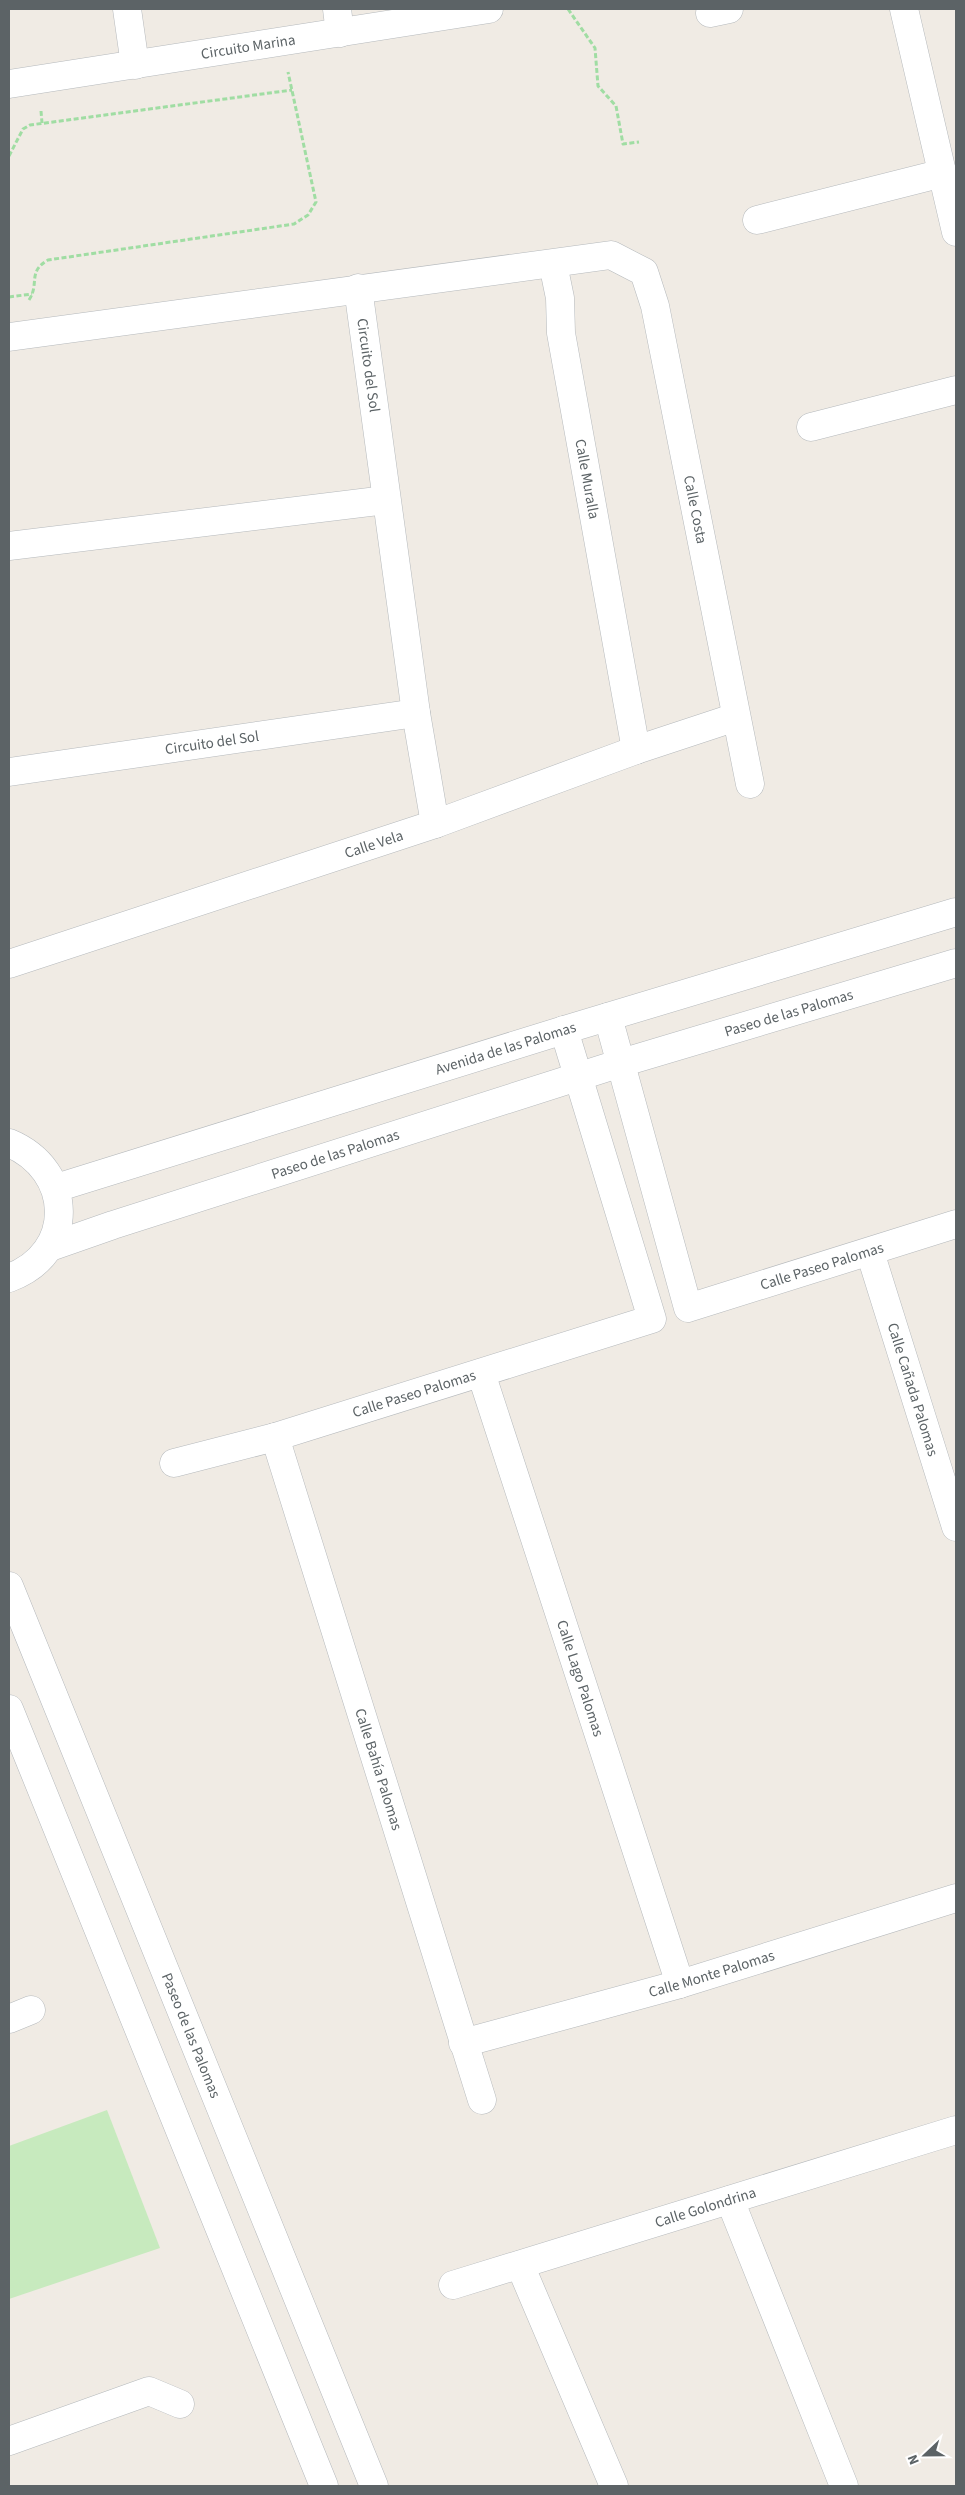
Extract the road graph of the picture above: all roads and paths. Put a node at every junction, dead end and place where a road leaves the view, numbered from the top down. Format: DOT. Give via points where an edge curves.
graph roads {
  1 [pos="127,9"];
  2 [pos="489,9"];
  3 [pos="568,9"];
  4 [pos="904,9"];
  5 [pos="338,21"];
  6 [pos="282,42"];
  7 [pos="135,65"];
  8 [pos="9,84"];
  9 [pos="292,90"];
  10 [pos="639,142"];
  11 [pos="9,156"];
  12 [pos="942,173"];
  13 [pos="757,220"];
  14 [pos="956,232"];
  15 [pos="553,264"];
  16 [pos="358,288"];
  17 [pos="33,294"];
  18 [pos="9,297"];
  19 [pos="11,336"];
  20 [pos="956,390"];
  21 [pos="811,427"];
  22 [pos="386,500"];
  23 [pos="9,546"];
  24 [pos="416,713"];
  25 [pos="736,717"];
  26 [pos="636,750"];
  27 [pos="9,772"];
  28 [pos="750,784"];
  29 [pos="435,824"];
  30 [pos="956,912"];
  31 [pos="956,963"];
  32 [pos="9,964"];
  33 [pos="608,1017"];
  34 [pos="564,1030"];
  35 [pos="621,1062"];
  36 [pos="578,1077"];
  37 [pos="9,1143"];
  38 [pos="56,1188"];
  39 [pos="956,1224"];
  40 [pos="50,1247"];
  41 [pos="870,1252"];
  42 [pos="9,1278"];
  43 [pos="481,1373"];
  44 [pos="275,1438"];
  45 [pos="174,1463"];
  46 [pos="956,1527"];
  47 [pos="9,1586"];
  48 [pos="9,1709"];
  49 [pos="956,1898"];
  50 [pos="680,1984"];
  51 [pos="463,2043"];
  52 [pos="482,2100"];
  53 [pos="956,2130"];
  54 [pos="730,2200"];
  55 [pos="520,2265"];
  56 [pos="453,2285"];
  57 [pos="180,2404"];
  58 [pos="9,2441"];
  59 [pos="324,2486"];
  60 [pos="374,2486"];
  61 [pos="614,2486"];
  62 [pos="844,2486"];
  1 -- 7 [label="street"];
  2 -- 5 [label="street, Circuito Marina"];
  3 -- 10 [label="path" via="595,48 598,86 616,106 623,144"];
  4 -- 12 [label="street"];
  5 -- 6 [label="street, Circuito Marina"];
  6 -- 7 [label="street, Circuito Marina"];
  6 -- 9 [label="path"];
  7 -- 8 [label="street, Circuito Marina"];
  9 -- 11 [label="path" via="30,124 20,133"];
  9 -- 17 [label="path" via="316,202 308,215 294,224 48,260 35,271"];
  12 -- 13 [label="street"];
  12 -- 14 [label="street"];
  15 -- 16 [label="street"];
  15 -- 25 [label="street, Calle Costa" via="611,255 644,272 655,306"];
  15 -- 26 [label="street, Calle Muralla" via="560,298 561,332"];
  16 -- 19 [label="street"];
  16 -- 22 [label="street, Circuito del Sol"];
  17 -- 18 [label="path"];
  17 -- 19 [label="path" via="15,313"];
  20 -- 21 [label="street"];
  22 -- 23 [label="street"];
  22 -- 24 [label="street, Circuito del Sol"];
  24 -- 27 [label="street, Circuito del Sol"];
  24 -- 29 [label="street, Circuito del Sol"];
  25 -- 26 [label="street, Calle Vela"];
  25 -- 28 [label="street, Calle Costa"];
  26 -- 29 [label="street, Calle Vela"];
  29 -- 32 [label="street, Calle Vela"];
  30 -- 33 [label="street, Avenida de las Palomas"];
  31 -- 35 [label="street, Paseo de las Palomas"];
  33 -- 34 [label="street, Avenida de las Palomas"];
  33 -- 35 [label="street"];
  34 -- 36 [label="street"];
  34 -- 38 [label="street, Avenida de las Palomas"];
  35 -- 36 [label="street, Paseo de las Palomas"];
  35 -- 41 [label="street, Calle Paseo Palomas" via="688,1308"];
  36 -- 40 [label="street, Paseo de las Palomas"];
  36 -- 43 [label="street, Calle Paseo Palomas" via="652,1319"];
  37 -- 38 [label="street" via="24,1149 39,1161"];
  38 -- 40 [label="street" via="58,1222"];
  39 -- 41 [label="street, Calle Paseo Palomas"];
  40 -- 42 [label="street" via="37,1262"];
  41 -- 46 [label="street, Calle Cañada Palomas"];
  43 -- 44 [label="street, Calle Paseo Palomas"];
  43 -- 50 [label="street, Calle Lago Palomas"];
  44 -- 45 [label="street, Calle Paseo Palomas"];
  44 -- 51 [label="street, Calle Bahía Palomas"];
  47 -- 60 [label="street, Paseo de las Palomas"];
  48 -- 59 [label="street"];
  49 -- 50 [label="street, Calle Monte Palomas"];
  50 -- 51 [label="street, Calle Monte Palomas"];
  51 -- 52 [label="street, Calle Bahía Palomas"];
  53 -- 54 [label="street, Calle Golondrina"];
  54 -- 55 [label="street, Calle Golondrina"];
  54 -- 62 [label="street"];
  55 -- 56 [label="street, Calle Golondrina"];
  55 -- 61 [label="street"];
  57 -- 58 [label="street" via="149,2391"];
}
